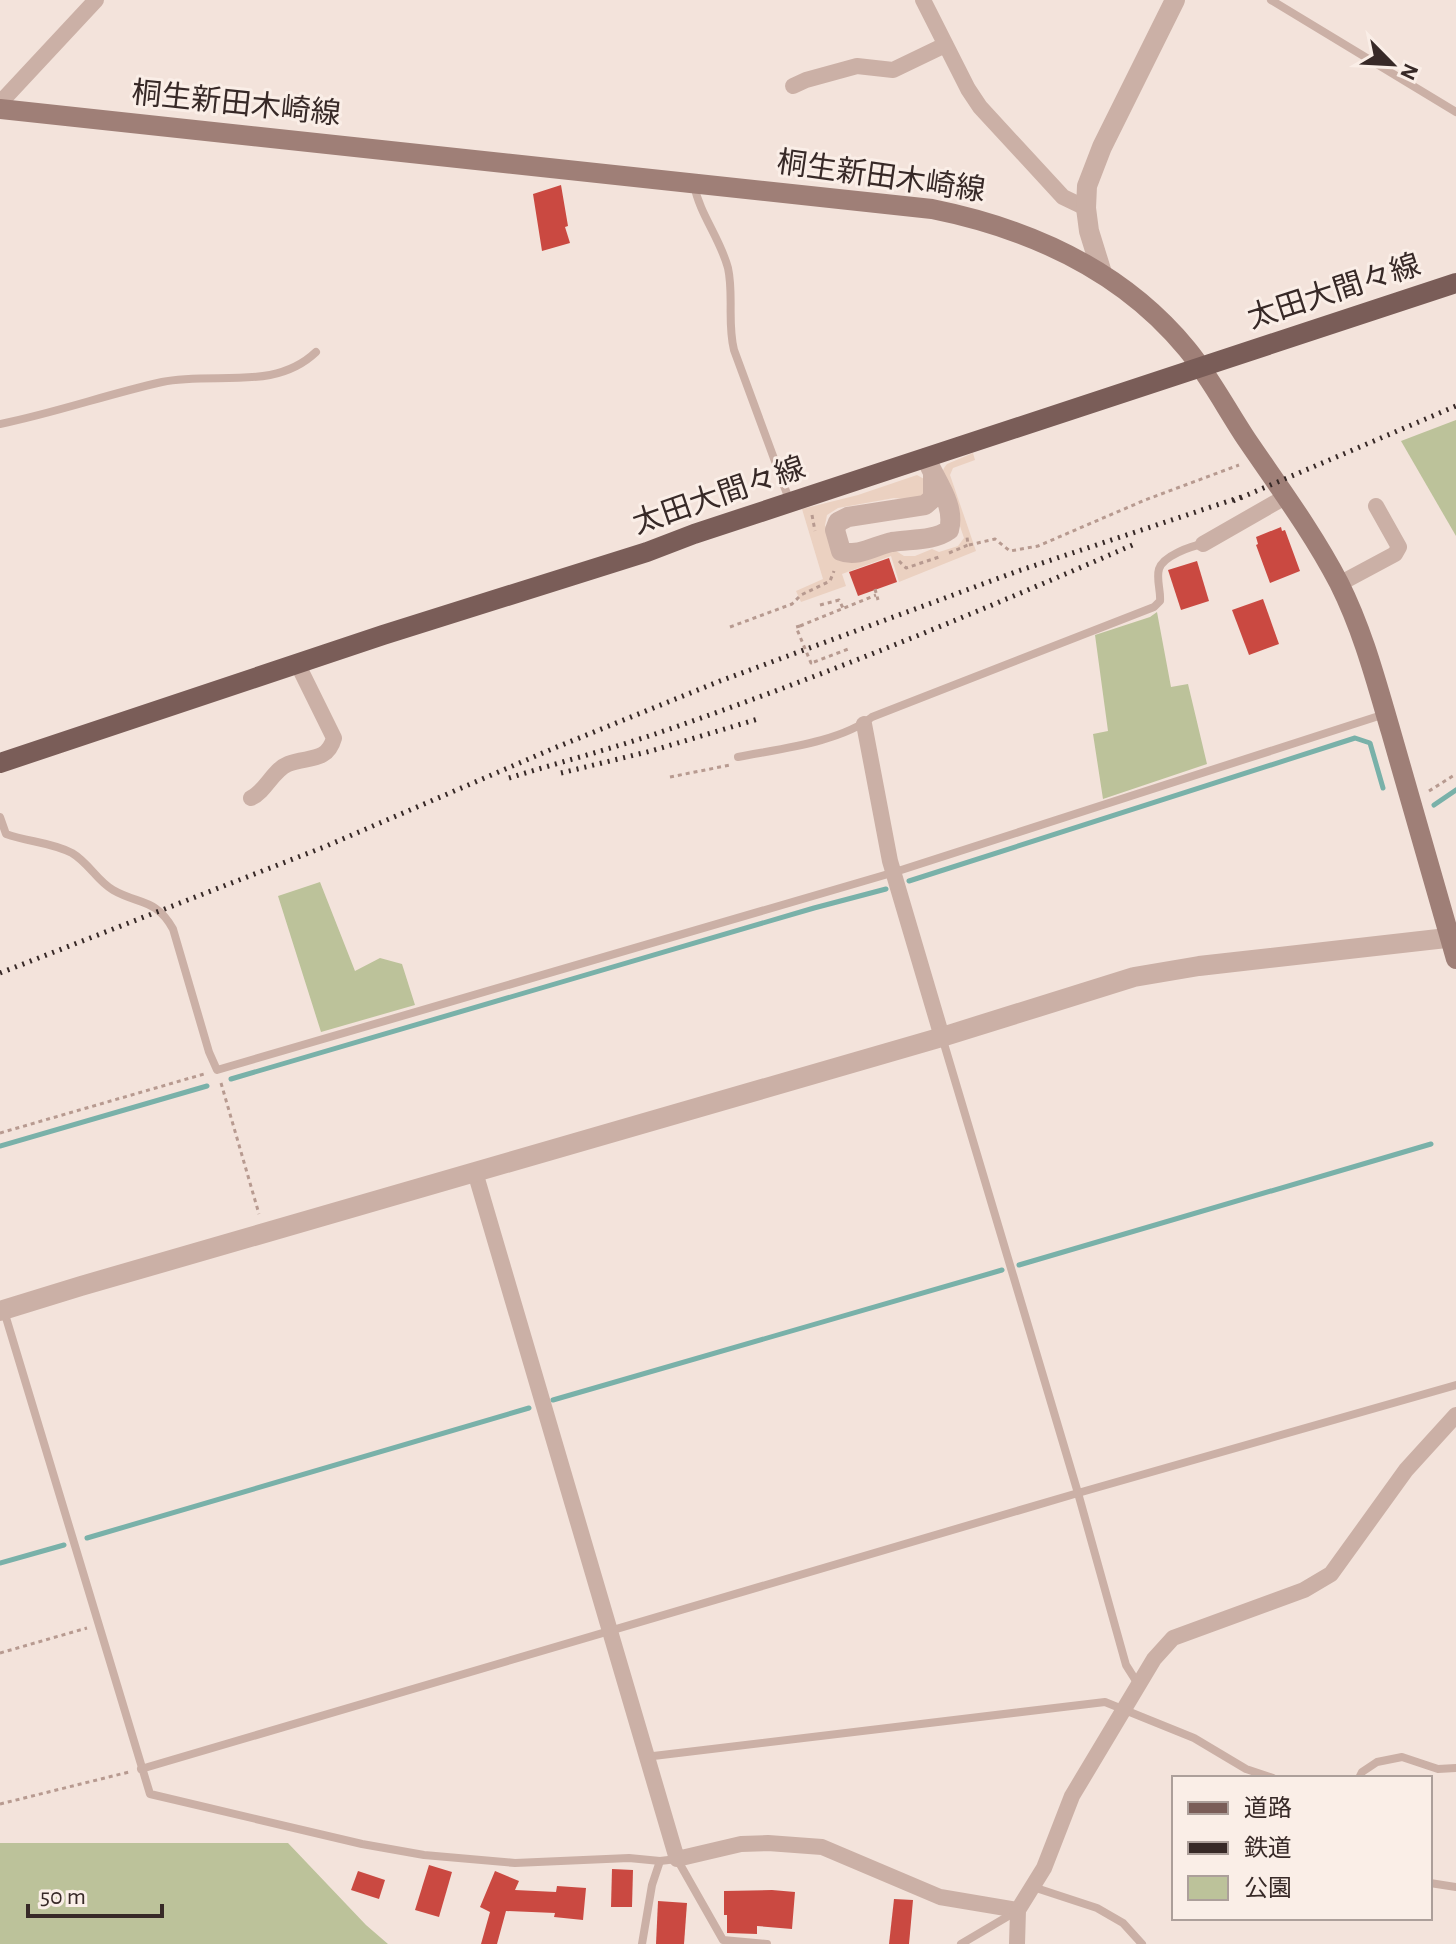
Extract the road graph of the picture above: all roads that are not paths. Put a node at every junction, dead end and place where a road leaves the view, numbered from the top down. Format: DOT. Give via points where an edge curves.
graph roads {
  1 [pos="96,0"];
  2 [pos="923,0"];
  3 [pos="1175,0"];
  4 [pos="1271,0"];
  5 [pos="945,45"];
  6 [pos="793,86"];
  7 [pos="0,106"];
  8 [pos="1456,112"];
  9 [pos="693,184"];
  10 [pos="1086,208"];
  11 [pos="1102,273"];
  12 [pos="1456,283"];
  13 [pos="316,352"];
  14 [pos="1200,367"];
  15 [pos="0,424"];
  16 [pos="929,467"];
  17 [pos="1285,497"];
  18 [pos="790,502"];
  19 [pos="1376,506"];
  20 [pos="1203,544"];
  21 [pos="1339,584"];
  22 [pos="298,665"];
  23 [pos="1385,713"];
  24 [pos="864,724"];
  25 [pos="738,757"];
  26 [pos="0,763"];
  27 [pos="251,798"];
  28 [pos="0,817"];
  29 [pos="895,872"];
  30 [pos="1453,938"];
  31 [pos="1456,959"];
  32 [pos="942,1037"];
  33 [pos="475,1172"];
  34 [pos="2,1311"];
  35 [pos="1456,1385"];
  36 [pos="1456,1415"];
  37 [pos="1078,1493"];
  38 [pos="608,1631"];
  39 [pos="1138,1684"];
  40 [pos="1124,1711"];
  41 [pos="645,1757"];
  42 [pos="1456,1768"];
  43 [pos="141,1769"];
  44 [pos="1267,1776"];
  45 [pos="1360,1776"];
  46 [pos="668,1860"];
  47 [pos="1432,1883"];
  48 [pos="1033,1887"];
  49 [pos="1456,1887"];
  50 [pos="1018,1910"];
  51 [pos="642,1944"];
  52 [pos="767,1944"];
  53 [pos="961,1944"];
  54 [pos="1017,1944"];
  55 [pos="1142,1944"];
  1 -- 7 [label="street"];
  2 -- 5 [label="street"];
  3 -- 10 [label="street" via="1102,147 1087,186"];
  4 -- 8 [label="lane"];
  5 -- 6 [label="street" via="893,70 857,66"];
  5 -- 10 [label="street" via="980,107 1063,197"];
  7 -- 9 [label="main road, 桐生新田木崎線"];
  9 -- 11 [label="main road, 桐生新田木崎線" via="967,216 1031,236"];
  9 -- 18 [label="lane" via="731,282 734,350"];
  10 -- 11 [label="street"];
  11 -- 14 [label="main road, 桐生新田木崎線" via="1139,299"];
  12 -- 14 [label="main road, 太田大間々線"];
  13 -- 15 [label="lane" via="282,374 165,381"];
  14 -- 16 [label="main road, 太田大間々線"];
  14 -- 17 [label="main road, 桐生新田木崎線"];
  16 -- 16 [label="street" via="951,519 946,533 855,553 841,551 838,522 925,505 933,498"];
  16 -- 18 [label="main road, 太田大間々線"];
  17 -- 20 [label="street"];
  17 -- 21 [label="main road, 桐生新田木崎線"];
  18 -- 22 [label="main road, 太田大間々線"];
  19 -- 21 [label="street" via="1399,547"];
  20 -- 24 [label="lane" via="1163,563 1160,601 1154,607"];
  21 -- 23 [label="main road, 桐生新田木崎線"];
  22 -- 26 [label="main road, 太田大間々線"];
  22 -- 27 [label="street" via="334,738 332,744 321,757 283,767"];
  23 -- 29 [label="lane"];
  23 -- 30 [label="main road, 桐生新田木崎線"];
  24 -- 25 [label="lane"];
  24 -- 29 [label="street"];
  28 -- 29 [label="lane" via="6,834 73,854 103,883 149,902 167,918 217,1070"];
  29 -- 32 [label="street"];
  30 -- 31 [label="main road, 桐生新田木崎線"];
  30 -- 32 [label="street" via="1134,977"];
  32 -- 33 [label="street"];
  32 -- 37 [label="lane"];
  33 -- 34 [label="street"];
  33 -- 38 [label="street"];
  34 -- 43 [label="lane"];
  35 -- 37 [label="lane"];
  36 -- 39 [label="street" via="1406,1470 1331,1574 1304,1590 1173,1638"];
  37 -- 38 [label="lane"];
  37 -- 39 [label="lane" via="1126,1665"];
  38 -- 41 [label="street"];
  38 -- 43 [label="lane"];
  39 -- 40 [label="street"];
  40 -- 41 [label="lane" via="1105,1702"];
  40 -- 44 [label="lane" via="1194,1738"];
  40 -- 48 [label="street" via="1072,1796"];
  41 -- 46 [label="street"];
  42 -- 45 [label="lane" via="1438,1769 1402,1757 1377,1762"];
  43 -- 46 [label="lane" via="150,1794 424,1855 515,1863"];
  46 -- 50 [label="street" via="741,1844 822,1847 940,1897"];
  46 -- 51 [label="lane" via="652,1885"];
  46 -- 52 [label="lane" via="723,1940"];
  47 -- 49 [label="lane"];
  48 -- 50 [label="street"];
  48 -- 55 [label="lane" via="1097,1908 1123,1923"];
  50 -- 53 [label="lane"];
  50 -- 54 [label="street"];
}
